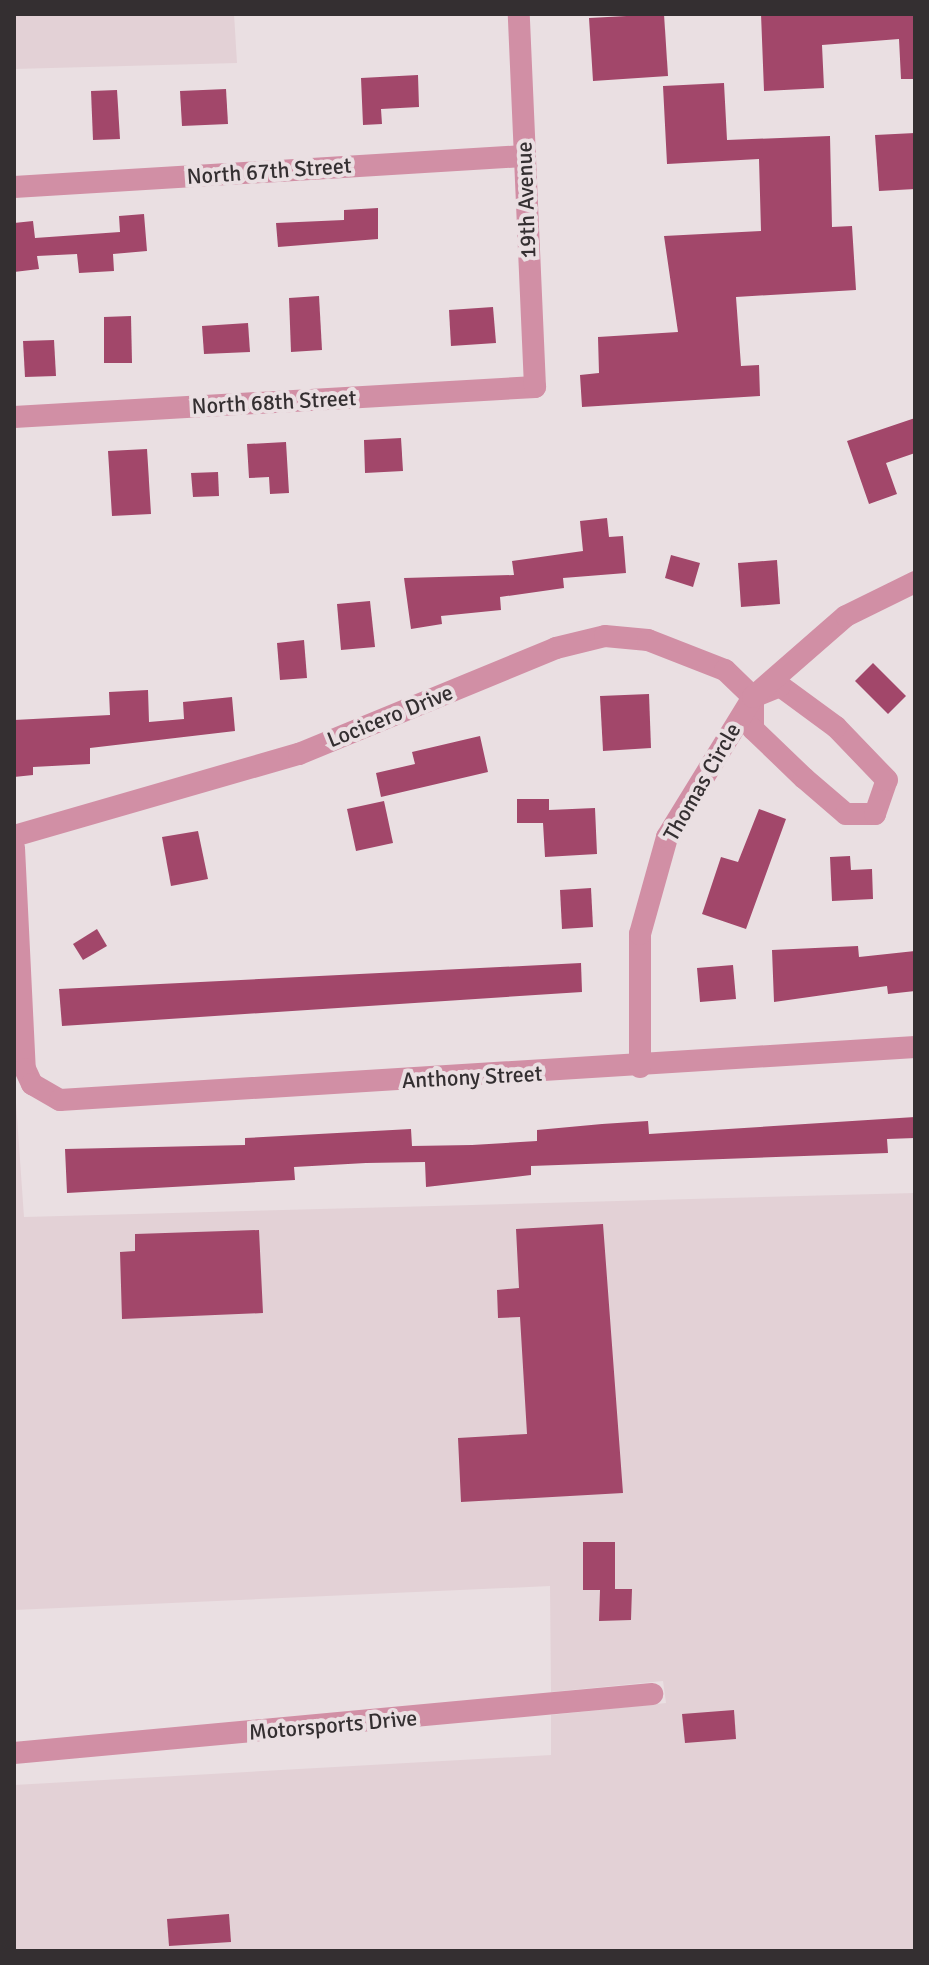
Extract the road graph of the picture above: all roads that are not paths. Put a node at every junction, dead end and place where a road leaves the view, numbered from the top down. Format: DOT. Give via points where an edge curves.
graph roads {
  1 [pos="519,14"];
  2 [pos="524,156"];
  3 [pos="14,187"];
  4 [pos="535,387"];
  5 [pos="14,417"];
  6 [pos="915,582"];
  7 [pos="753,697"];
  8 [pos="14,836"];
  9 [pos="14,848"];
  10 [pos="915,1047"];
  11 [pos="640,1067"];
  12 [pos="652,1694"];
  13 [pos="14,1753"];
  1 -- 2 [label="street, 19th Avenue"];
  2 -- 3 [label="street, North 67th Street"];
  2 -- 4 [label="street, 19th Avenue"];
  4 -- 5 [label="street, North 68th Street"];
  6 -- 7 [label="street, Thomas Circle" via="846,616"];
  7 -- 7 [label="street" via="753,729 804,778 846,814 875,814 887,780 836,727 780,686"];
  7 -- 8 [label="street, Locicero Drive" via="725,670 687,652 605,636 556,648 299,754"];
  7 -- 11 [label="street, Thomas Circle" via="667,837 640,934"];
  9 -- 11 [label="street, Anthony Street" via="25,1069 32,1084 60,1100"];
  10 -- 11 [label="street, Anthony Street"];
  12 -- 13 [label="street, Motorsports Drive"];
}
